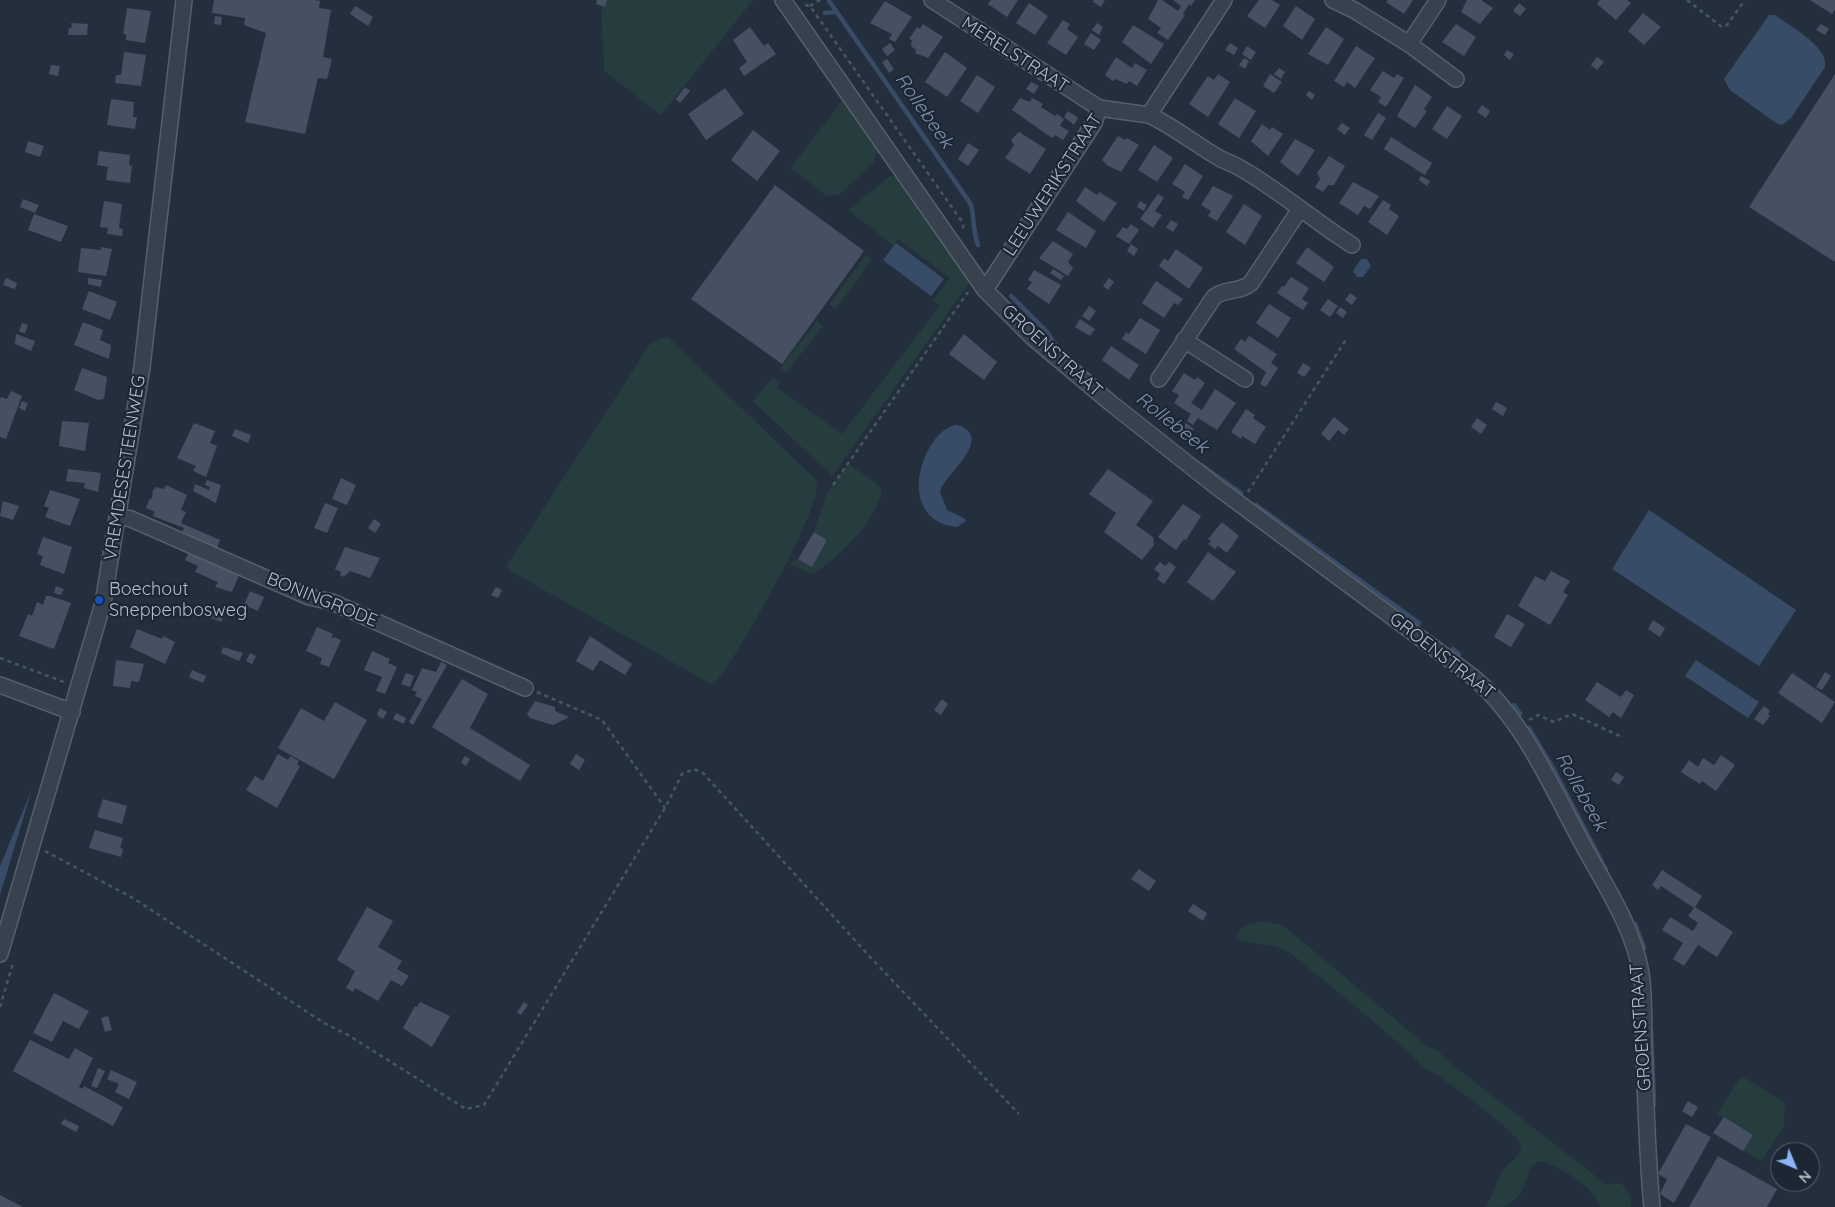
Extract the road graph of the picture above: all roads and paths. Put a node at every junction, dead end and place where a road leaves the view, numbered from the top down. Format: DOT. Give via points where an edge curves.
graph roads {
  1 [pos="184,0"];
  2 [pos="783,0"];
  3 [pos="932,0"];
  4 [pos="1224,0"];
  5 [pos="1333,0"];
  6 [pos="1438,0"];
  7 [pos="1686,0"];
  8 [pos="1745,0"];
  9 [pos="800,4"];
  10 [pos="1409,44"];
  11 [pos="1456,79"];
  12 [pos="1099,108"];
  13 [pos="1149,115"];
  14 [pos="1300,209"];
  15 [pos="963,233"];
  16 [pos="1352,244"];
  17 [pos="982,284"];
  18 [pos="1347,338"];
  19 [pos="1184,340"];
  20 [pos="1159,379"];
  21 [pos="1245,379"];
  22 [pos="833,486"];
  23 [pos="1240,504"];
  24 [pos="118,516"];
  25 [pos="0,658"];
  26 [pos="0,685"];
  27 [pos="79,688"];
  28 [pos="526,688"];
  29 [pos="72,712"];
  30 [pos="1517,728"];
  31 [pos="1622,737"];
  32 [pos="665,808"];
  33 [pos="32,845"];
  34 [pos="0,954"];
  35 [pos="1019,1114"];
  36 [pos="1652,1207"];
  1 -- 24 [label="street, VREMDESESTEENWEG" via="142,367"];
  2 -- 17 [label="street, GROENSTRAAT"];
  3 -- 12 [label="street, MERELSTRAAT"];
  4 -- 13 [label="street"];
  5 -- 10 [label="street"];
  6 -- 10 [label="street"];
  7 -- 8 [label="path" via="1722,27 1727,25"];
  9 -- 15 [label="path" via="810,6 963,223"];
  10 -- 11 [label="street"];
  12 -- 13 [label="street, LEEUWERIKSTRAAT"];
  12 -- 17 [label="street, LEEUWERIKSTRAAT" via="1094,122"];
  13 -- 14 [label="street" via="1241,168"];
  14 -- 16 [label="street"];
  14 -- 19 [label="street" via="1251,283 1214,297"];
  17 -- 22 [label="path"];
  17 -- 23 [label="street, GROENSTRAAT" via="1032,336 1112,404"];
  18 -- 23 [label="path"];
  19 -- 20 [label="street"];
  19 -- 21 [label="street"];
  23 -- 30 [label="street, GROENSTRAAT" via="1473,677 1499,701"];
  24 -- 27 [label="street, VREMDESESTEENWEG" via="103,603"];
  24 -- 28 [label="street, BONINGRODE" via="309,597 332,602"];
  25 -- 27 [label="path"];
  26 -- 29 [label="street"];
  27 -- 29 [label="street, VREMDESESTEENWEG"];
  28 -- 32 [label="path" via="602,720"];
  29 -- 33 [label="street, VREMDESESTEENWEG"];
  30 -- 31 [label="path" via="1538,715 1554,722 1572,714"];
  30 -- 36 [label="street, GROENSTRAAT" via="1622,917 1637,956 1642,991 1646,1135"];
  32 -- 33 [label="path" via="484,1105 466,1109 324,1023 133,898"];
  32 -- 35 [label="path" via="682,774 694,769 703,773"];
  33 -- 34 [label="street, VREMDESESTEENWEG"];
}
